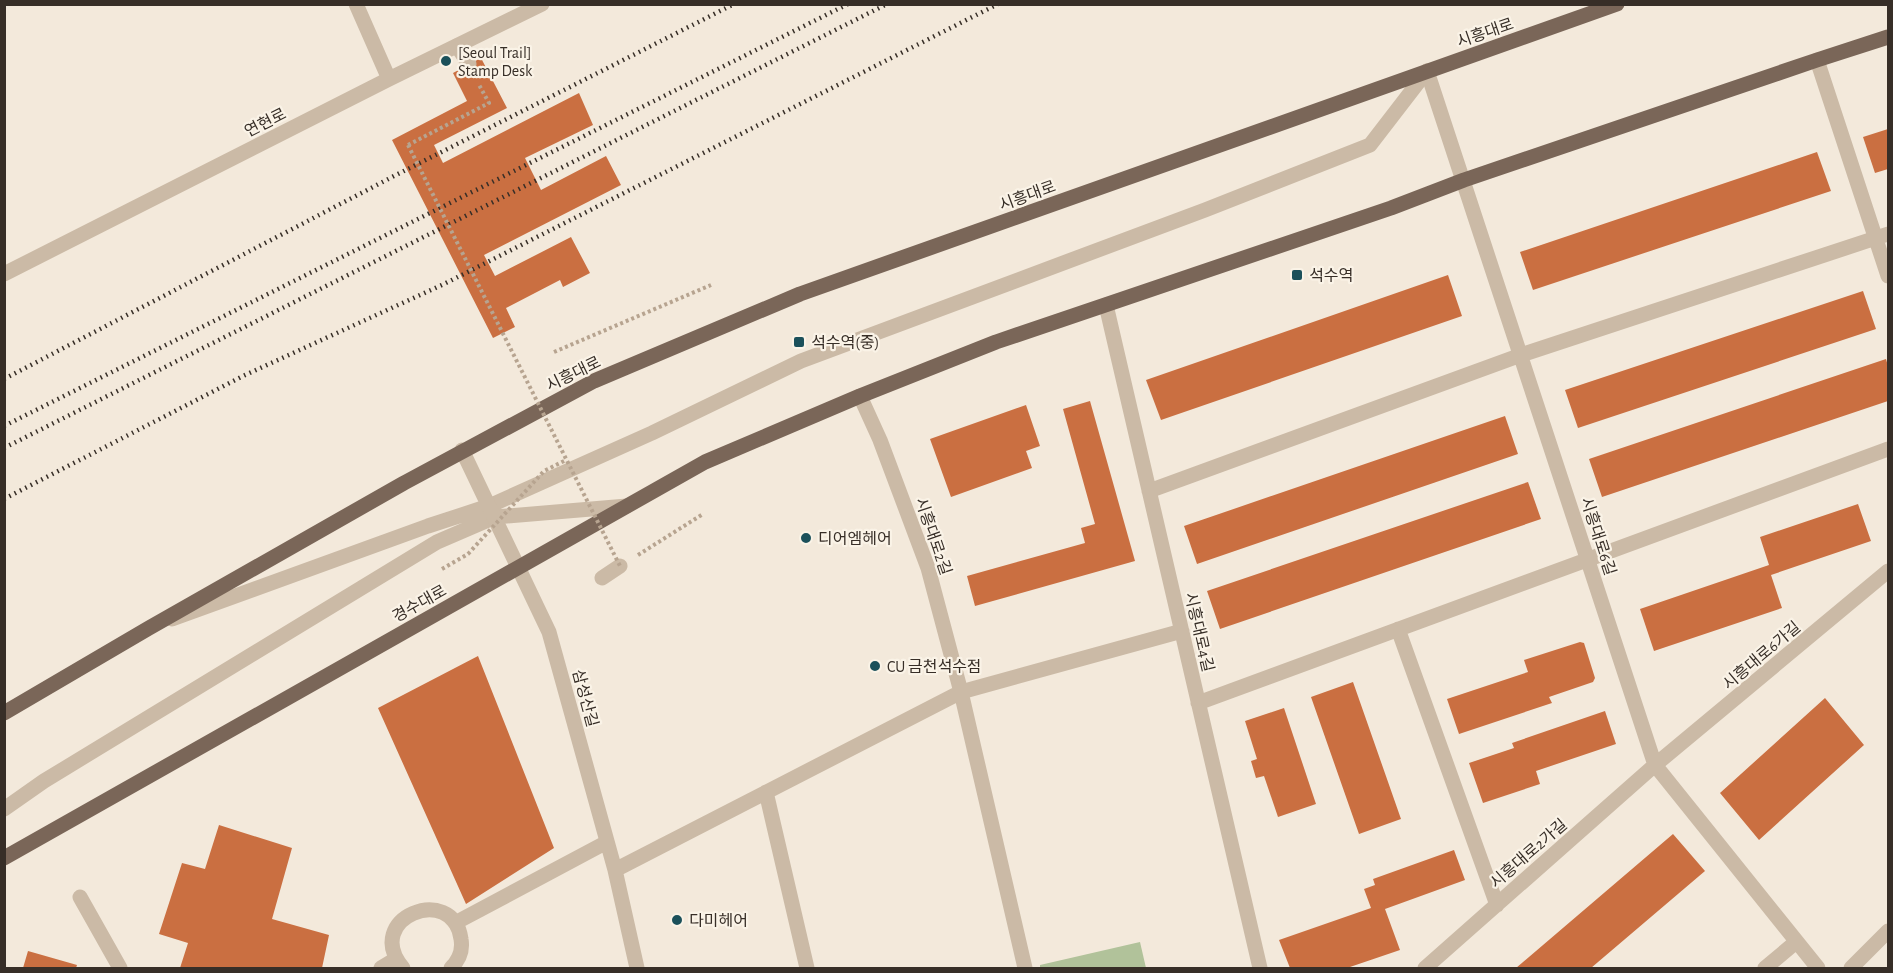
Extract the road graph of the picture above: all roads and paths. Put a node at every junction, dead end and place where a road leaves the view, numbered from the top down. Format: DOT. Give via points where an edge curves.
graph roads {
  1 [pos="356,4"];
  2 [pos="542,4"];
  3 [pos="1617,4"];
  4 [pos="1888,37"];
  5 [pos="457,46"];
  6 [pos="1817,60"];
  7 [pos="469,64"];
  8 [pos="1428,71"];
  9 [pos="389,79"];
  10 [pos="1464,180"];
  11 [pos="1882,236"];
  12 [pos="4,274"];
  13 [pos="1888,276"];
  14 [pos="711,285"];
  15 [pos="1106,305"];
  16 [pos="555,352"];
  17 [pos="1521,355"];
  18 [pos="860,396"];
  19 [pos="1888,449"];
  20 [pos="462,450"];
  21 [pos="566,460"];
  22 [pos="1149,490"];
  23 [pos="627,506"];
  24 [pos="492,511"];
  25 [pos="703,514"];
  26 [pos="1588,559"];
  27 [pos="620,566"];
  28 [pos="518,567"];
  29 [pos="442,569"];
  30 [pos="1888,571"];
  31 [pos="602,578"];
  32 [pos="149,628"];
  33 [pos="1398,629"];
  34 [pos="1182,631"];
  35 [pos="961,692"];
  36 [pos="1198,703"];
  37 [pos="4,713"];
  38 [pos="1655,765"];
  39 [pos="766,792"];
  40 [pos="4,809"];
  41 [pos="608,842"];
  42 [pos="4,858"];
  43 [pos="615,870"];
  44 [pos="80,897"];
  45 [pos="1497,905"];
  46 [pos="455,923"];
  47 [pos="1888,931"];
  48 [pos="1796,942"];
  49 [pos="399,964"];
  50 [pos="120,969"];
  51 [pos="381,969"];
  52 [pos="451,969"];
  53 [pos="637,969"];
  54 [pos="807,969"];
  55 [pos="1025,969"];
  56 [pos="1260,969"];
  57 [pos="1425,969"];
  58 [pos="1765,969"];
  59 [pos="1818,969"];
  60 [pos="1851,969"];
  1 -- 9 [label="street"];
  2 -- 5 [label="street, 연현로"];
  3 -- 8 [label="main road, 시흥대로"];
  4 -- 6 [label="main road"];
  5 -- 7 [label="street"];
  5 -- 9 [label="street, 연현로"];
  6 -- 10 [label="main road"];
  6 -- 11 [label="street"];
  7 -- 21 [label="path, bridge" via="489,103 408,145"];
  8 -- 10 [label="street, 시흥대로6길"];
  8 -- 20 [label="main road, 시흥대로" via="800,294 594,381"];
  8 -- 24 [label="street" via="1371,145 801,361"];
  9 -- 12 [label="street, 연현로"];
  10 -- 15 [label="main road"];
  10 -- 17 [label="street, 시흥대로6길"];
  11 -- 13 [label="street"];
  11 -- 17 [label="street"];
  14 -- 16 [label="path"];
  15 -- 18 [label="main road" via="996,342"];
  15 -- 22 [label="street, 시흥대로4길"];
  17 -- 22 [label="street"];
  17 -- 26 [label="street, 시흥대로6길"];
  18 -- 23 [label="main road, 경수대로" via="705,462"];
  18 -- 35 [label="street, 시흥대로2길" via="928,568"];
  19 -- 26 [label="street"];
  20 -- 24 [label="street, 삼성산길"];
  20 -- 32 [label="main road"];
  21 -- 27 [label="path, bridge"];
  21 -- 29 [label="path, bridge" via="544,471 468,555"];
  22 -- 34 [label="street, 시흥대로4길"];
  23 -- 24 [label="street"];
  23 -- 28 [label="main road, 경수대로"];
  24 -- 28 [label="street, 삼성산길"];
  24 -- 32 [label="street" via="428,526"];
  24 -- 40 [label="street"];
  25 -- 27 [label="path"];
  26 -- 33 [label="street"];
  26 -- 38 [label="street, 시흥대로6길"];
  27 -- 31 [label="street"];
  28 -- 41 [label="street, 삼성산길" via="549,632"];
  28 -- 42 [label="main road, 경수대로"];
  30 -- 38 [label="street, 시흥대로6가길"];
  32 -- 37 [label="main road"];
  33 -- 36 [label="street"];
  33 -- 45 [label="street"];
  34 -- 35 [label="street"];
  34 -- 36 [label="street, 시흥대로4길"];
  35 -- 39 [label="street"];
  35 -- 55 [label="street, 시흥대로2길"];
  36 -- 56 [label="street, 시흥대로4길"];
  38 -- 45 [label="street, 시흥대로2가길"];
  38 -- 48 [label="street, 시흥대로6길"];
  39 -- 43 [label="street"];
  39 -- 54 [label="street"];
  41 -- 43 [label="street, 삼성산길"];
  41 -- 46 [label="street"];
  43 -- 53 [label="street, 삼성산길"];
  44 -- 50 [label="street"];
  45 -- 57 [label="street, 시흥대로2가길"];
  46 -- 49 [label="street" via="436,910 414,911 405,917 393,936 392,948"];
  46 -- 52 [label="street" via="462,943"];
  47 -- 60 [label="street"];
  48 -- 58 [label="street"];
  48 -- 59 [label="street, 시흥대로6길"];
  49 -- 51 [label="street"];
}
